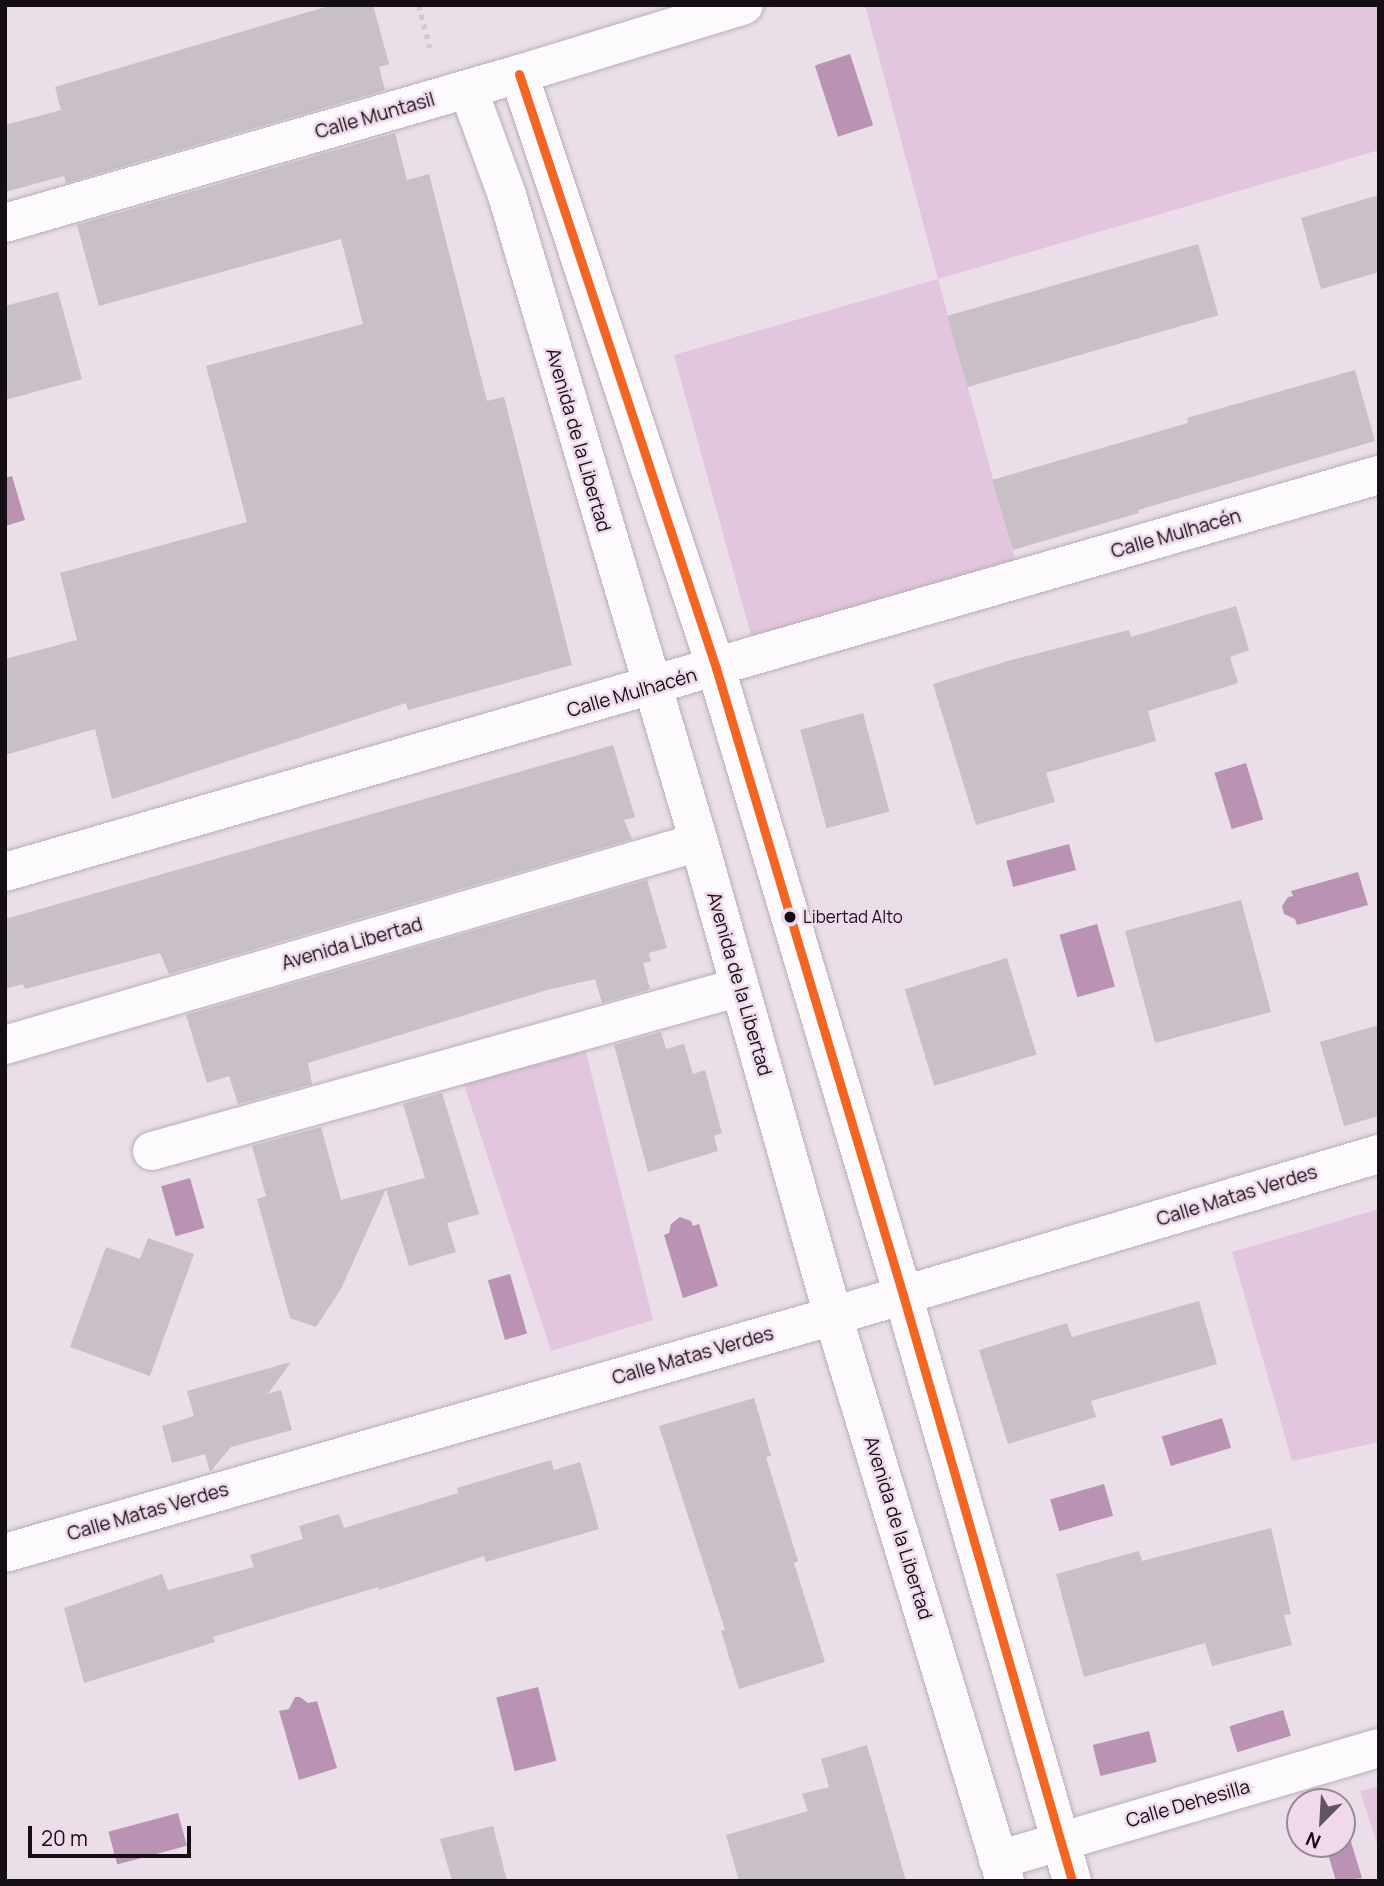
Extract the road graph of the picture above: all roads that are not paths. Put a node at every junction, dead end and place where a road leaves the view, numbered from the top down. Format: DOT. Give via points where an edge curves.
graph roads {
  1 [pos="744,5"];
  2 [pos="519,74"];
  3 [pos="468,89"];
  4 [pos="5,223"];
  5 [pos="1379,475"];
  6 [pos="716,668"];
  7 [pos="651,688"];
  8 [pos="699,842"];
  9 [pos="5,873"];
  10 [pos="740,987"];
  11 [pos="5,1045"];
  12 [pos="152,1151"];
  13 [pos="1379,1154"];
  14 [pos="903,1295"];
  15 [pos="834,1316"];
  16 [pos="5,1553"];
  17 [pos="1379,1748"];
  18 [pos="1060,1842"];
  19 [pos="1001,1870"];
  20 [pos="1072,1881"];
  1 -- 2 [label="street, Calle Muntasil"];
  2 -- 3 [label="street, Calle Muntasil"];
  2 -- 6 [label="street"];
  3 -- 4 [label="street, Calle Muntasil"];
  3 -- 7 [label="street, Avenida de la Libertad" via="507,195"];
  5 -- 6 [label="street, Calle Mulhacén"];
  6 -- 7 [label="street, Calle Mulhacén"];
  6 -- 14 [label="street"];
  7 -- 8 [label="street, Avenida de la Libertad"];
  7 -- 9 [label="street, Calle Mulhacén"];
  8 -- 10 [label="street, Avenida de la Libertad"];
  8 -- 11 [label="street, Avenida Libertad"];
  10 -- 12 [label="street"];
  10 -- 15 [label="street, Avenida de la Libertad"];
  13 -- 14 [label="street, Calle Matas Verdes"];
  14 -- 15 [label="street, Calle Matas Verdes"];
  14 -- 18 [label="street"];
  15 -- 16 [label="street, Calle Matas Verdes"];
  15 -- 19 [label="street, Avenida de la Libertad"];
  17 -- 18 [label="street, Calle Dehesilla"];
  18 -- 19 [label="street, Calle Dehesilla"];
  18 -- 20 [label="street"];
}
